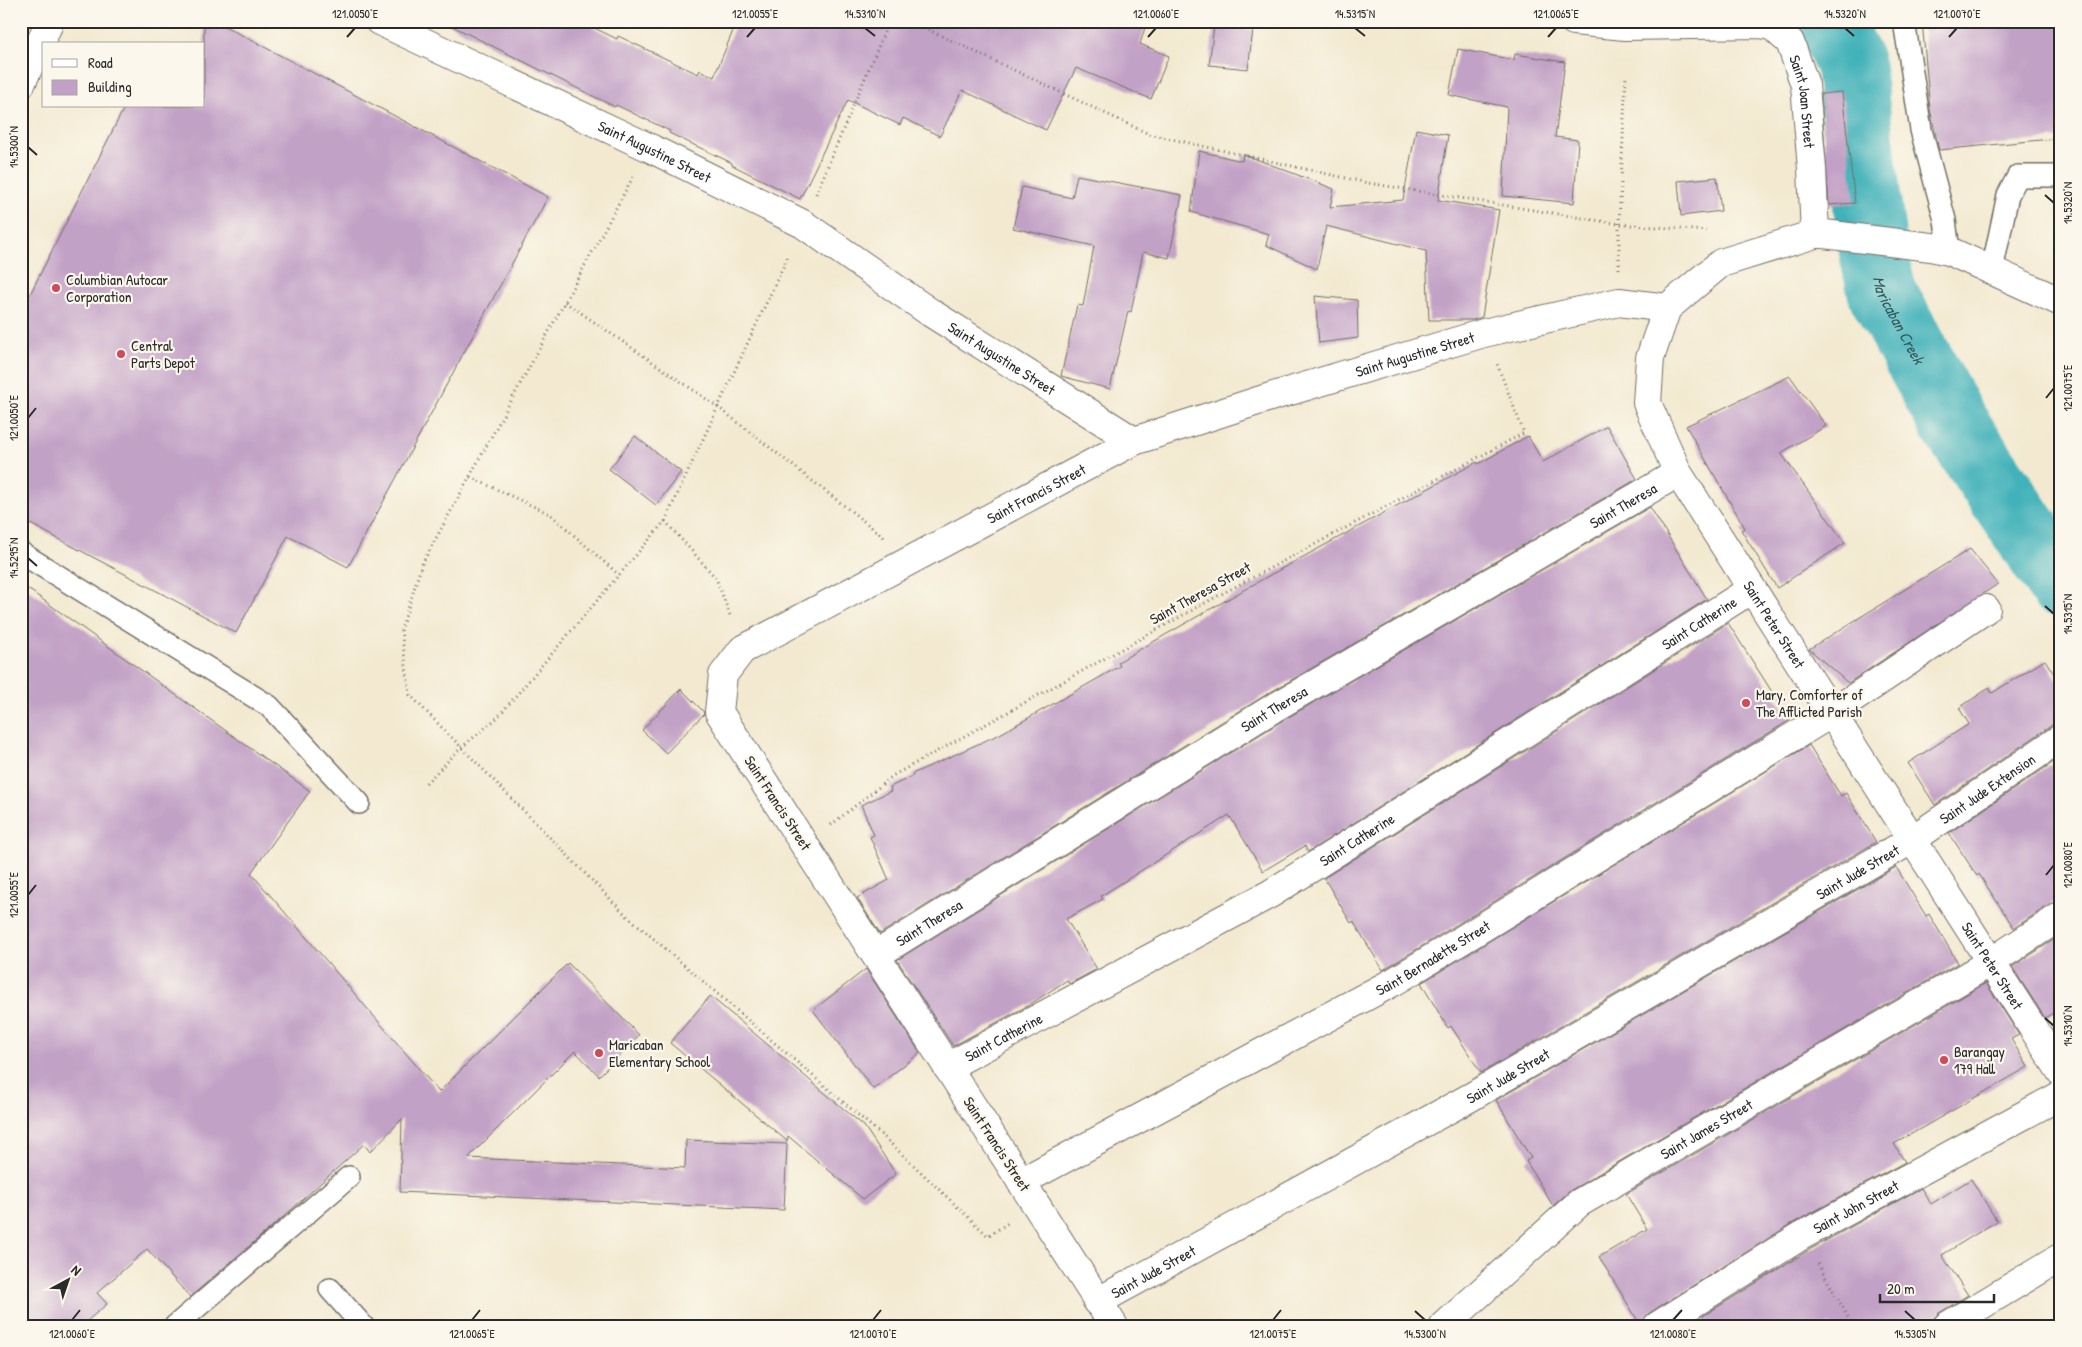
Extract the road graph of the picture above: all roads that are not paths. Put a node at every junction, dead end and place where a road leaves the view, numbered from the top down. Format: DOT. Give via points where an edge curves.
graph roads {
  1 [pos="50,21"];
  2 [pos="379,21"];
  3 [pos="1574,21"];
  4 [pos="1904,21"];
  5 [pos="21,84"];
  6 [pos="2061,176"];
  7 [pos="1819,234"];
  8 [pos="1940,249"];
  9 [pos="1992,270"];
  10 [pos="2061,302"];
  11 [pos="1667,308"];
  12 [pos="1134,441"];
  13 [pos="1678,473"];
  14 [pos="21,553"];
  15 [pos="1752,589"];
  16 [pos="1986,609"];
  17 [pos="1832,713"];
  18 [pos="2061,738"];
  19 [pos="359,803"];
  20 [pos="1913,839"];
  21 [pos="2061,916"];
  22 [pos="876,955"];
  23 [pos="1991,962"];
  24 [pos="947,1066"];
  25 [pos="2061,1072"];
  26 [pos="2061,1095"];
  27 [pos="349,1177"];
  28 [pos="1021,1182"];
  29 [pos="2061,1257"];
  30 [pos="330,1288"];
  31 [pos="1097,1302"];
  32 [pos="175,1326"];
  33 [pos="363,1326"];
  34 [pos="1114,1326"];
  35 [pos="1444,1326"];
  36 [pos="1657,1326"];
  37 [pos="1947,1326"];
  1 -- 5 [label="street"];
  2 -- 12 [label="street, Saint Augustine Street" via="804,224 931,313"];
  3 -- 7 [label="street, Saint Joan Street" via="1625,26 1772,26 1790,42 1805,85"];
  4 -- 8 [label="lane" via="1921,130 1946,220"];
  6 -- 9 [label="lane" via="2018,176 2008,195"];
  7 -- 8 [label="street"];
  7 -- 11 [label="street" via="1721,263"];
  8 -- 9 [label="street"];
  9 -- 10 [label="street"];
  11 -- 12 [label="street, Saint Augustine Street" via="1619,302 1484,333"];
  11 -- 13 [label="street, Saint Peter Street" via="1650,358 1647,403"];
  12 -- 22 [label="street, Saint Francis Street" via="742,650 723,675 719,712"];
  13 -- 15 [label="street, Saint Peter Street"];
  13 -- 22 [label="street, Saint Theresa" via="1272,709"];
  14 -- 19 [label="lane" via="269,706"];
  15 -- 17 [label="street, Saint Peter Street"];
  15 -- 24 [label="street, Saint Catherine" via="1270,894"];
  16 -- 17 [label="street, Saint Bernadette Street"];
  17 -- 20 [label="street, Saint Peter Street"];
  17 -- 28 [label="street, Saint Bernadette Street" via="1395,981"];
  18 -- 20 [label="street, Saint Jude Extension"];
  20 -- 23 [label="street, Saint Peter Street"];
  20 -- 31 [label="street, Saint Jude Street" via="1471,1097"];
  21 -- 23 [label="street, Saint James Street"];
  22 -- 24 [label="street, Saint Francis Street"];
  23 -- 25 [label="street, Saint Peter Street"];
  23 -- 35 [label="street, Saint James Street" via="1579,1203"];
  24 -- 28 [label="street, Saint Francis Street"];
  26 -- 36 [label="street, Saint John Street" via="1801,1236"];
  27 -- 32 [label="lane"];
  28 -- 31 [label="street, Saint Francis Street"];
  29 -- 37 [label="street"];
  30 -- 33 [label="lane"];
  31 -- 34 [label="street, Saint Francis Street"];
}
